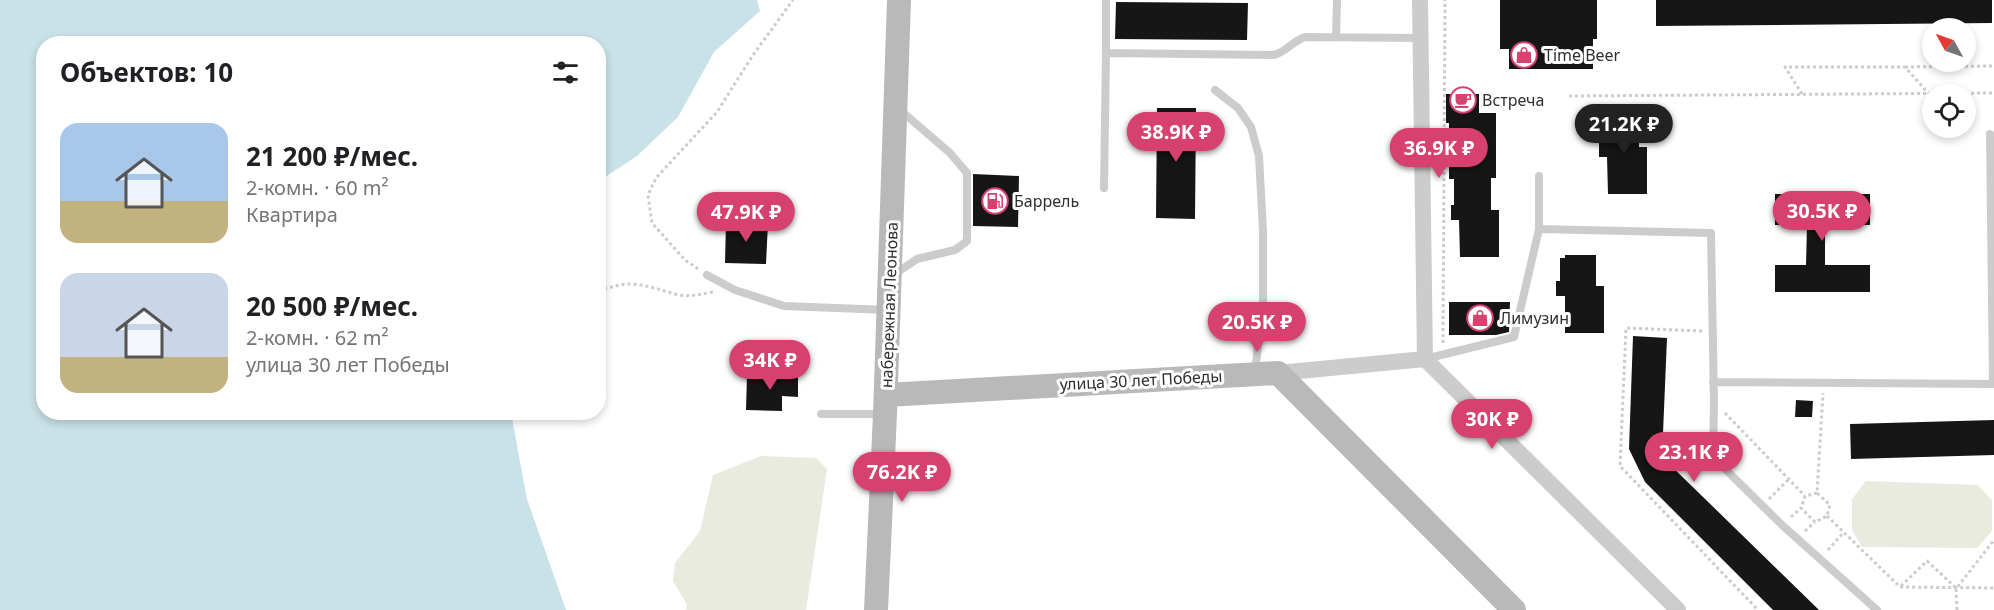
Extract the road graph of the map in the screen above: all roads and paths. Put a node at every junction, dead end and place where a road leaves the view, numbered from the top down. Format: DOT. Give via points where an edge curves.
graph roads {
  1 [pos="793,0"];
  2 [pos="899,0"];
  3 [pos="1106,0"];
  4 [pos="1337,0"];
  5 [pos="1420,0"];
  6 [pos="1445,0"];
  7 [pos="1336,37"];
  8 [pos="1420,38"];
  9 [pos="1106,53"];
  10 [pos="1994,66"];
  11 [pos="1905,67"];
  12 [pos="1922,86"];
  13 [pos="1215,90"];
  14 [pos="1922,93"];
  15 [pos="1976,93"];
  16 [pos="1994,93"];
  17 [pos="1802,94"];
  18 [pos="1569,96"];
  19 [pos="895,106"];
  20 [pos="1990,134"];
  21 [pos="1539,176"];
  22 [pos="1104,188"];
  23 [pos="1539,229"];
  24 [pos="707,276"];
  25 [pos="889,278"];
  26 [pos="606,288"];
  27 [pos="735,290"];
  28 [pos="888,310"];
  29 [pos="1712,331"];
  30 [pos="1443,355"];
  31 [pos="1425,359"];
  32 [pos="1266,373"];
  33 [pos="1713,382"];
  34 [pos="1823,382"];
  35 [pos="1994,384"];
  36 [pos="1714,403"];
  37 [pos="886,404"];
  38 [pos="821,414"];
  39 [pos="1789,479"];
  40 [pos="1817,493"];
  41 [pos="1805,495"];
  42 [pos="1762,505"];
  43 [pos="1827,516"];
  44 [pos="1843,533"];
  45 [pos="1994,540"];
  46 [pos="1819,558"];
  47 [pos="1900,587"];
  48 [pos="1994,588"];
  49 [pos="1956,589"];
  50 [pos="876,610"];
  51 [pos="1514,610"];
  52 [pos="1678,610"];
  53 [pos="1758,610"];
  54 [pos="1877,610"];
  55 [pos="1957,610"];
  1 -- 24 [label="path" via="717,112 656,178 648,195 652,223 685,260"];
  2 -- 19 [label="main road, набережная Леонова"];
  3 -- 9 [label="lane"];
  4 -- 7 [label="lane"];
  5 -- 8 [label="street"];
  6 -- 30 [label="path"];
  7 -- 8 [label="lane"];
  7 -- 9 [label="lane" via="1301,38 1274,55"];
  8 -- 31 [label="street"];
  9 -- 22 [label="lane"];
  10 -- 11 [label="path"];
  11 -- 12 [label="path"];
  11 -- 17 [label="path" via="1785,67"];
  13 -- 32 [label="lane" via="1245,117 1259,156"];
  14 -- 17 [label="path"];
  15 -- 16 [label="path"];
  17 -- 18 [label="path"];
  19 -- 25 [label="main road, набережная Леонова"];
  19 -- 25 [label="lane" via="950,153 967,173 967,241 955,250 917,259"];
  20 -- 35 [label="lane"];
  21 -- 23 [label="lane"];
  23 -- 29 [label="lane" via="1711,233"];
  23 -- 30 [label="lane" via="1514,337"];
  24 -- 27 [label="lane"];
  25 -- 28 [label="main road, набережная Леонова"];
  26 -- 27 [label="path" via="633,284 692,296"];
  27 -- 28 [label="lane" via="784,306"];
  28 -- 37 [label="main road, набережная Леонова"];
  29 -- 33 [label="lane"];
  29 -- 53 [label="path" via="1626,328 1620,466"];
  30 -- 31 [label="lane"];
  31 -- 32 [label="street"];
  31 -- 52 [label="street"];
  32 -- 37 [label="main road, улица 30 лет Победы"];
  32 -- 51 [label="main road"];
  33 -- 34 [label="lane"];
  33 -- 36 [label="lane"];
  34 -- 35 [label="lane"];
  34 -- 40 [label="path"];
  36 -- 39 [label="path"];
  36 -- 42 [label="lane" via="1713,457"];
  37 -- 38 [label="lane"];
  37 -- 50 [label="main road, набережная Леонова"];
  39 -- 41 [label="path"];
  39 -- 42 [label="path"];
  40 -- 41 [label="path"];
  40 -- 43 [label="path" via="1830,505"];
  41 -- 43 [label="path" via="1801,508 1815,522"];
  42 -- 46 [label="lane"];
  43 -- 44 [label="path"];
  44 -- 46 [label="path"];
  44 -- 47 [label="path"];
  45 -- 49 [label="path"];
  46 -- 54 [label="lane"];
  47 -- 49 [label="path"];
  47 -- 49 [label="path" via="1927,561"];
  48 -- 49 [label="path"];
  49 -- 55 [label="path"];
}
